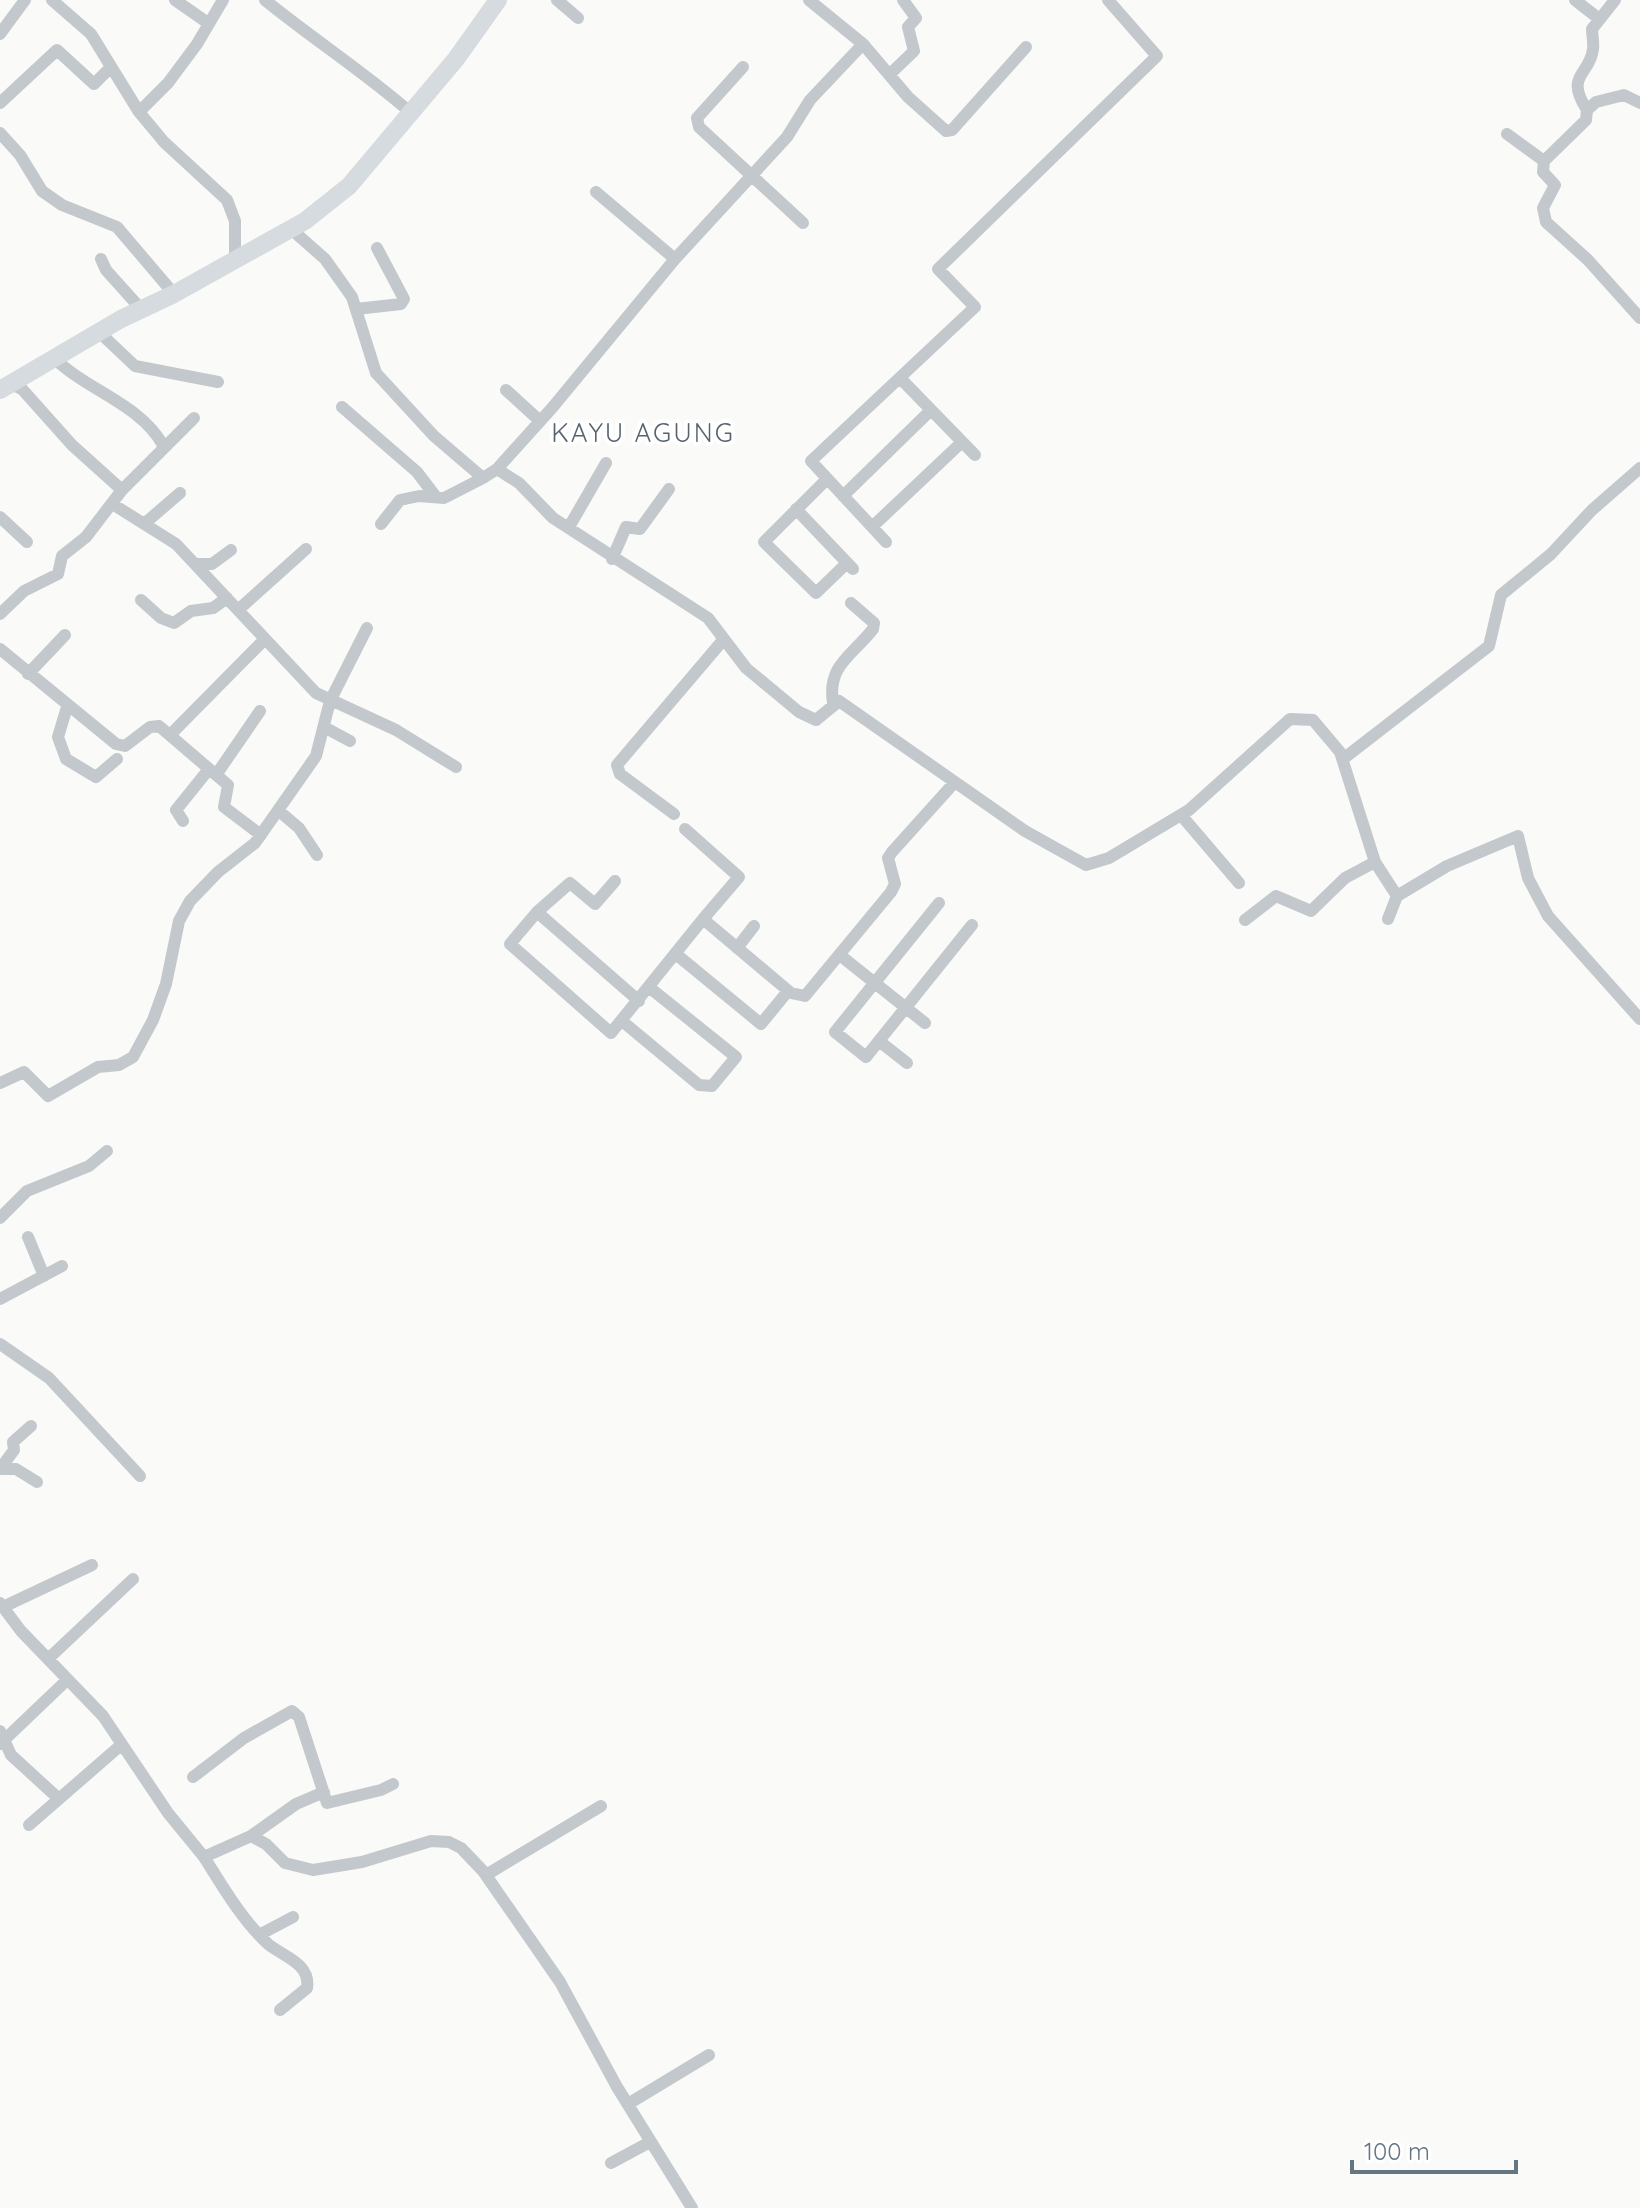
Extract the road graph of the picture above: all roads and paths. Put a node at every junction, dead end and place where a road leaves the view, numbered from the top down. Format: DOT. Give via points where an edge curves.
graph roads {
  1 [pos="25,0"];
  2 [pos="52,0"];
  3 [pos="175,0"];
  4 [pos="223,0"];
  5 [pos="265,0"];
  6 [pos="497,0"];
  7 [pos="557,0"];
  8 [pos="809,0"];
  9 [pos="903,0"];
  10 [pos="1108,0"];
  11 [pos="1575,0"];
  12 [pos="1615,0"];
  13 [pos="578,18"];
  14 [pos="1598,18"];
  15 [pos="208,23"];
  16 [pos="0,34"];
  17 [pos="863,44"];
  18 [pos="1026,47"];
  19 [pos="111,67"];
  20 [pos="743,67"];
  21 [pos="890,74"];
  22 [pos="0,103"];
  23 [pos="1640,103"];
  24 [pos="1587,110"];
  25 [pos="139,112"];
  26 [pos="410,112"];
  27 [pos="0,133"];
  28 [pos="1507,134"];
  29 [pos="1544,161"];
  30 [pos="751,175"];
  31 [pos="596,192"];
  32 [pos="803,223"];
  33 [pos="291,229"];
  34 [pos="377,248"];
  35 [pos="235,258"];
  36 [pos="101,259"];
  37 [pos="675,259"];
  38 [pos="174,294"];
  39 [pos="141,309"];
  40 [pos="356,309"];
  41 [pos="1640,318"];
  42 [pos="99,332"];
  43 [pos="53,357"];
  44 [pos="900,378"];
  45 [pos="218,382"];
  46 [pos="6,387"];
  47 [pos="506,390"];
  48 [pos="342,407"];
  49 [pos="931,410"];
  50 [pos="194,418"];
  51 [pos="540,421"];
  52 [pos="962,442"];
  53 [pos="163,445"];
  54 [pos="975,455"];
  55 [pos="606,463"];
  56 [pos="1640,468"];
  57 [pos="497,469"];
  58 [pos="483,478"];
  59 [pos="827,479"];
  60 [pos="669,489"];
  61 [pos="122,490"];
  62 [pos="180,493"];
  63 [pos="843,496"];
  64 [pos="436,497"];
  65 [pos="114,505"];
  66 [pos="796,509"];
  67 [pos="0,517"];
  68 [pos="144,524"];
  69 [pos="381,524"];
  70 [pos="569,527"];
  71 [pos="872,527"];
  72 [pos="27,542"];
  73 [pos="886,542"];
  74 [pos="306,549"];
  75 [pos="231,550"];
  76 [pos="612,559"];
  77 [pos="195,564"];
  78 [pos="227,598"];
  79 [pos="141,600"];
  80 [pos="851,603"];
  81 [pos="238,610"];
  82 [pos="0,614"];
  83 [pos="367,628"];
  84 [pos="65,635"];
  85 [pos="724,639"];
  86 [pos="264,640"];
  87 [pos="0,649"];
  88 [pos="28,674"];
  89 [pos="330,701"];
  90 [pos="833,703"];
  91 [pos="67,707"];
  92 [pos="260,711"];
  93 [pos="324,727"];
  94 [pos="170,735"];
  95 [pos="350,741"];
  96 [pos="117,759"];
  97 [pos="1343,759"];
  98 [pos="456,767"];
  99 [pos="213,772"];
  100 [pos="954,783"];
  101 [pos="279,811"];
  102 [pos="674,814"];
  103 [pos="1181,815"];
  104 [pos="183,821"];
  105 [pos="685,829"];
  106 [pos="261,835"];
  107 [pos="317,855"];
  108 [pos="1375,862"];
  109 [pos="615,881"];
  110 [pos="1239,883"];
  111 [pos="1397,896"];
  112 [pos="939,903"];
  113 [pos="537,912"];
  114 [pos="703,919"];
  115 [pos="1388,919"];
  116 [pos="1245,920"];
  117 [pos="972,925"];
  118 [pos="754,926"];
  119 [pos="737,948"];
  120 [pos="677,955"];
  121 [pos="841,956"];
  122 [pos="875,983"];
  123 [pos="650,988"];
  124 [pos="788,991"];
  125 [pos="639,1001"];
  126 [pos="906,1008"];
  127 [pos="1640,1019"];
  128 [pos="622,1021"];
  129 [pos="925,1023"];
  130 [pos="879,1041"];
  131 [pos="907,1063"];
  132 [pos="0,1083"];
  133 [pos="107,1151"];
  134 [pos="0,1218"];
  135 [pos="28,1237"];
  136 [pos="62,1266"];
  137 [pos="44,1276"];
  138 [pos="0,1299"];
  139 [pos="0,1344"];
  140 [pos="31,1426"];
  141 [pos="0,1469"];
  142 [pos="140,1476"];
  143 [pos="37,1482"];
  144 [pos="92,1565"];
  145 [pos="133,1579"];
  146 [pos="1,1605"];
  147 [pos="48,1659"];
  148 [pos="67,1680"];
  149 [pos="2,1739"];
  150 [pos="121,1745"];
  151 [pos="193,1777"];
  152 [pos="393,1784"];
  153 [pos="324,1792"];
  154 [pos="58,1798"];
  155 [pos="601,1806"];
  156 [pos="29,1825"];
  157 [pos="251,1836"];
  158 [pos="204,1857"];
  159 [pos="486,1875"];
  160 [pos="293,1917"];
  161 [pos="259,1935"];
  162 [pos="280,2010"];
  163 [pos="709,2055"];
  164 [pos="628,2104"];
  165 [pos="650,2142"];
  166 [pos="611,2163"];
  167 [pos="692,2208"];
  1 -- 16 [label="street"];
  2 -- 19 [label="street" via="91,34"];
  3 -- 15 [label="street"];
  4 -- 15 [label="street"];
  5 -- 26 [label="street"];
  6 -- 26 [label="street"];
  7 -- 13 [label="street"];
  8 -- 17 [label="street"];
  9 -- 21 [label="street" via="915,13 908,27 914,51"];
  10 -- 44 [label="street" via="1157,56 938,269 975,307"];
  11 -- 14 [label="street"];
  12 -- 14 [label="street"];
  14 -- 24 [label="street" via="1592,29 1594,47 1578,77 1578,97"];
  15 -- 25 [label="street" via="168,83"];
  17 -- 21 [label="street"];
  17 -- 30 [label="street"];
  18 -- 21 [label="street" via="949,130 938,126"];
  19 -- 22 [label="street" via="94,84 57,50"];
  19 -- 25 [label="street"];
  20 -- 30 [label="street" via="697,118 703,133"];
  23 -- 24 [label="street" via="1624,95 1596,102"];
  24 -- 29 [label="street" via="1586,120"];
  25 -- 35 [label="street" via="227,200 235,221"];
  26 -- 33 [label="street" via="349,186"];
  27 -- 38 [label="street" via="42,191 117,227"];
  28 -- 29 [label="street"];
  29 -- 41 [label="street" via="1543,172 1555,185 1543,208 1546,222"];
  30 -- 32 [label="street"];
  30 -- 37 [label="street"];
  31 -- 37 [label="street"];
  33 -- 35 [label="street"];
  33 -- 40 [label="street" via="325,259"];
  34 -- 40 [label="street" via="404,299 401,304"];
  35 -- 38 [label="street"];
  36 -- 39 [label="street"];
  37 -- 51 [label="street"];
  38 -- 39 [label="street"];
  39 -- 42 [label="street"];
  40 -- 58 [label="street" via="376,373 434,436"];
  42 -- 43 [label="street"];
  42 -- 45 [label="street" via="135,366"];
  43 -- 46 [label="street"];
  43 -- 53 [label="street" via="134,412"];
  44 -- 49 [label="street"];
  44 -- 59 [label="street" via="811,461"];
  46 -- 61 [label="street" via="22,389"];
  47 -- 51 [label="street"];
  48 -- 64 [label="street" via="417,472"];
  49 -- 52 [label="street"];
  49 -- 63 [label="street"];
  50 -- 53 [label="street"];
  51 -- 57 [label="street"];
  52 -- 54 [label="street"];
  52 -- 71 [label="street"];
  53 -- 61 [label="street"];
  55 -- 70 [label="street"];
  56 -- 97 [label="street" via="1501,595 1489,646"];
  57 -- 58 [label="street"];
  57 -- 70 [label="street"];
  58 -- 64 [label="street" via="456,495"];
  59 -- 63 [label="street"];
  59 -- 66 [label="street"];
  60 -- 76 [label="street" via="640,529 626,527"];
  61 -- 65 [label="street"];
  62 -- 68 [label="street"];
  63 -- 71 [label="street"];
  64 -- 69 [label="street" via="400,500"];
  65 -- 68 [label="street"];
  65 -- 82 [label="street" via="62,556 58,574 24,591"];
  66 -- 66 [label="street" via="764,542 816,593 850,566"];
  67 -- 72 [label="street"];
  68 -- 77 [label="street" via="176,544"];
  70 -- 76 [label="street"];
  71 -- 73 [label="street"];
  74 -- 81 [label="street"];
  75 -- 77 [label="street" via="212,564"];
  76 -- 85 [label="street" via="708,618"];
  77 -- 78 [label="street"];
  78 -- 79 [label="street" via="174,623"];
  78 -- 81 [label="street"];
  80 -- 90 [label="street" via="874,623 873,629 834,673"];
  81 -- 86 [label="street"];
  83 -- 89 [label="street"];
  84 -- 88 [label="street"];
  85 -- 90 [label="street" via="746,668 811,720"];
  85 -- 102 [label="street" via="617,765 620,774"];
  86 -- 89 [label="street"];
  86 -- 94 [label="street"];
  87 -- 88 [label="street"];
  88 -- 91 [label="street"];
  89 -- 93 [label="street"];
  89 -- 98 [label="street" via="396,730"];
  90 -- 100 [label="street" via="850,708"];
  91 -- 94 [label="street" via="121,746 156,725"];
  91 -- 96 [label="street" via="58,737 66,759 96,777"];
  92 -- 99 [label="street"];
  93 -- 95 [label="street"];
  93 -- 101 [label="street" via="316,756"];
  94 -- 99 [label="street"];
  97 -- 103 [label="street" via="1319,724 1290,719"];
  97 -- 108 [label="street"];
  99 -- 104 [label="street" via="176,810"];
  99 -- 106 [label="street" via="230,788 225,809"];
  100 -- 103 [label="street" via="1025,831 1091,866"];
  100 -- 121 [label="street" via="888,858 895,884"];
  101 -- 106 [label="street"];
  101 -- 107 [label="street" via="299,828"];
  103 -- 110 [label="street"];
  105 -- 114 [label="street" via="739,877"];
  106 -- 132 [label="street" via="190,901 179,921 153,1020 133,1057 98,1067 48,1096 24,1072"];
  108 -- 111 [label="street"];
  108 -- 116 [label="street" via="1345,878 1311,911 1276,896"];
  109 -- 113 [label="street" via="595,904 570,883"];
  111 -- 115 [label="street"];
  111 -- 127 [label="street" via="1447,866 1518,836 1528,878 1548,916"];
  112 -- 122 [label="street"];
  113 -- 125 [label="street"];
  113 -- 128 [label="street" via="510,944 611,1033"];
  114 -- 119 [label="street"];
  114 -- 120 [label="street"];
  117 -- 126 [label="street"];
  118 -- 119 [label="street"];
  119 -- 124 [label="street"];
  120 -- 123 [label="street"];
  120 -- 124 [label="street" via="761,1024"];
  121 -- 122 [label="street"];
  121 -- 124 [label="street" via="812,992 798,996"];
  122 -- 126 [label="street"];
  122 -- 130 [label="street" via="835,1032 866,1057"];
  123 -- 125 [label="street"];
  123 -- 128 [label="street" via="736,1057 712,1086 699,1085"];
  125 -- 128 [label="street"];
  126 -- 129 [label="street"];
  126 -- 130 [label="street"];
  130 -- 131 [label="street"];
  133 -- 134 [label="street" via="89,1166 27,1191"];
  135 -- 137 [label="street"];
  136 -- 137 [label="street"];
  137 -- 138 [label="street"];
  139 -- 142 [label="street" via="49,1378"];
  140 -- 141 [label="street" via="15,1439 14,1450"];
  141 -- 143 [label="street" via="16,1469"];
  144 -- 146 [label="street"];
  145 -- 147 [label="street"];
  146 -- 147 [label="street"];
  147 -- 148 [label="street"];
  148 -- 149 [label="street"];
  148 -- 150 [label="street" via="103,1716"];
  149 -- 154 [label="street" via="11,1755"];
  150 -- 154 [label="street"];
  150 -- 158 [label="street"];
  151 -- 153 [label="street" via="292,1711 299,1717"];
  152 -- 153 [label="street" via="327,1803"];
  153 -- 157 [label="street" via="296,1804"];
  154 -- 156 [label="street"];
  155 -- 159 [label="street"];
  157 -- 158 [label="street"];
  157 -- 159 [label="street" via="285,1863 313,1870 441,1840 461,1848"];
  158 -- 161 [label="street"];
  159 -- 164 [label="street" via="560,1982"];
  160 -- 161 [label="street"];
  161 -- 162 [label="street" via="291,1955 308,1981 307,1988"];
  163 -- 164 [label="street"];
  164 -- 165 [label="street"];
  165 -- 166 [label="street"];
  165 -- 167 [label="street"];
}
